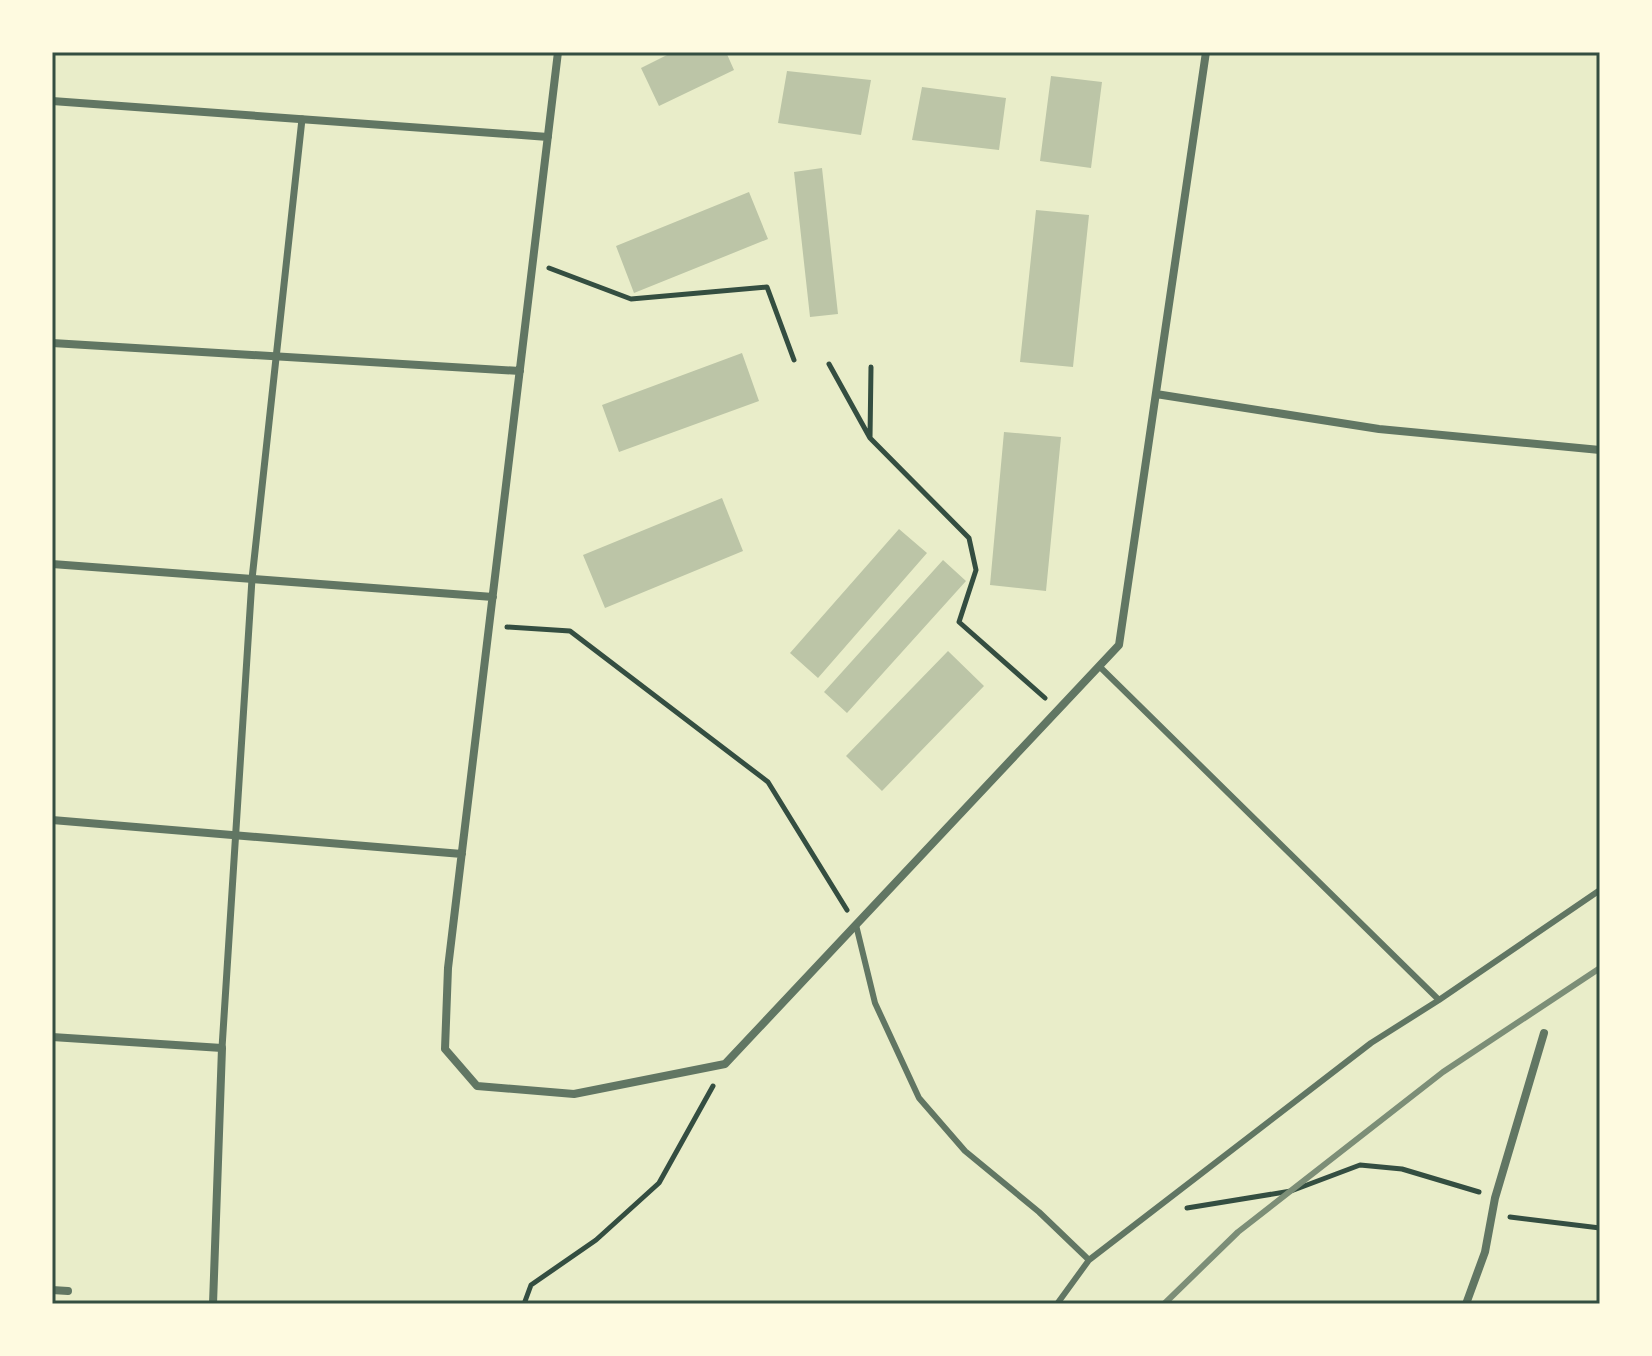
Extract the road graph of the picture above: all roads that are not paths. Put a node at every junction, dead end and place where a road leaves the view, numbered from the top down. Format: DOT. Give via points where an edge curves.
graph roads {
  1 [pos="558,52"];
  2 [pos="1206,52"];
  3 [pos="52,101"];
  4 [pos="302,119"];
  5 [pos="548,137"];
  6 [pos="52,343"];
  7 [pos="275,357"];
  8 [pos="520,371"];
  9 [pos="1156,394"];
  10 [pos="1600,450"];
  11 [pos="52,564"];
  12 [pos="252,579"];
  13 [pos="493,597"];
  14 [pos="1099,666"];
  15 [pos="52,820"];
  16 [pos="237,835"];
  17 [pos="462,854"];
  18 [pos="1600,890"];
  19 [pos="856,925"];
  20 [pos="1439,1000"];
  21 [pos="1544,1033"];
  22 [pos="52,1037"];
  23 [pos="222,1048"];
  24 [pos="1089,1260"];
  25 [pos="52,1290"];
  26 [pos="68,1291"];
  27 [pos="213,1304"];
  28 [pos="1057,1304"];
  29 [pos="1466,1304"];
  1 -- 5 [label="street"];
  2 -- 9 [label="street"];
  3 -- 4 [label="street"];
  4 -- 5 [label="street"];
  4 -- 7 [label="street"];
  5 -- 8 [label="street"];
  6 -- 7 [label="street"];
  7 -- 8 [label="street"];
  7 -- 12 [label="street"];
  8 -- 13 [label="street"];
  9 -- 10 [label="street" via="1379,429"];
  9 -- 14 [label="street" via="1119,645"];
  11 -- 12 [label="street"];
  12 -- 13 [label="street"];
  12 -- 16 [label="street"];
  13 -- 17 [label="street"];
  14 -- 19 [label="street"];
  14 -- 20 [label="lane"];
  15 -- 16 [label="street"];
  16 -- 17 [label="street"];
  16 -- 23 [label="street"];
  17 -- 19 [label="street" via="448,968 445,1049 477,1086 574,1094 725,1064"];
  18 -- 20 [label="lane"];
  19 -- 24 [label="lane" via="875,1003 919,1098 965,1151"];
  20 -- 24 [label="lane" via="1371,1043"];
  21 -- 29 [label="street"];
  22 -- 23 [label="street"];
  23 -- 27 [label="street"];
  24 -- 28 [label="lane"];
  25 -- 26 [label="street"];
}
